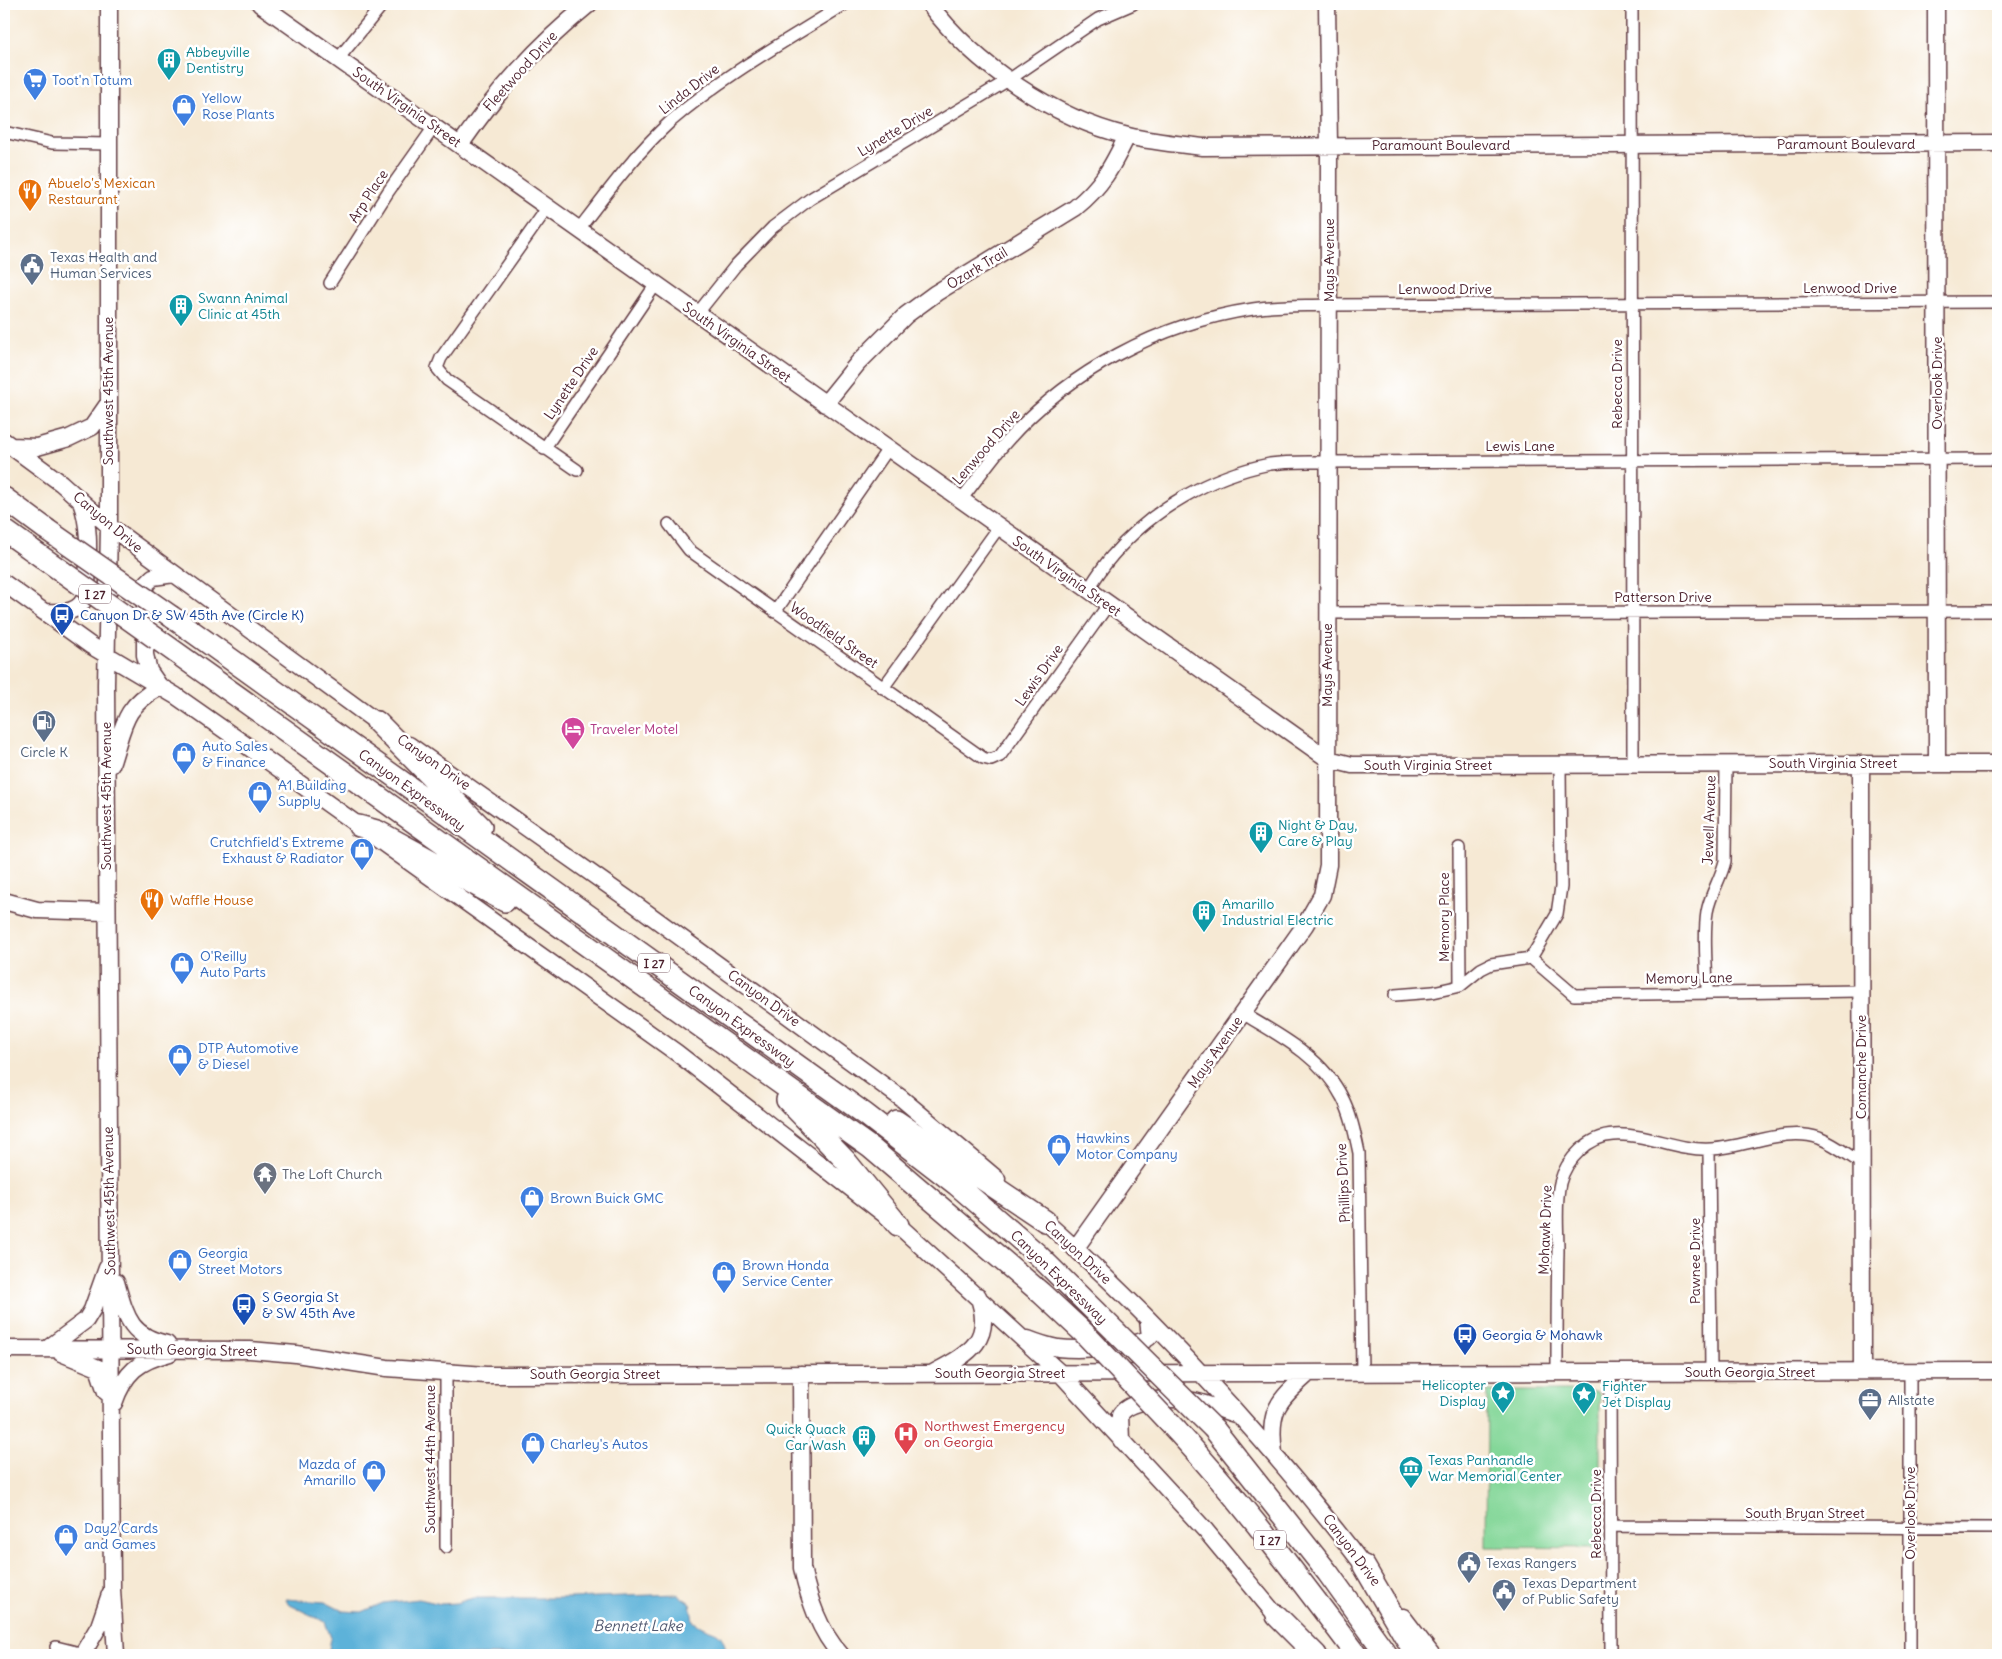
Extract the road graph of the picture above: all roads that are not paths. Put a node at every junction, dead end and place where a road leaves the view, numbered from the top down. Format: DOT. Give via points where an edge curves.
graph roads {
  1 [pos="109,4"];
  2 [pos="260,4"];
  3 [pos="383,4"];
  4 [pos="589,4"];
  5 [pos="845,4"];
  6 [pos="929,4"];
  7 [pos="1133,4"];
  8 [pos="1327,4"];
  9 [pos="1632,4"];
  10 [pos="1936,4"];
  11 [pos="338,58"];
  12 [pos="1010,80"];
  13 [pos="434,126"];
  14 [pos="4,132"];
  15 [pos="1127,136"];
  16 [pos="1998,143"];
  17 [pos="109,144"];
  18 [pos="1632,144"];
  19 [pos="1937,144"];
  20 [pos="460,145"];
  21 [pos="1330,146"];
  22 [pos="548,207"];
  23 [pos="579,229"];
  24 [pos="330,283"];
  25 [pos="656,284"];
  26 [pos="1937,302"];
  27 [pos="1998,302"];
  28 [pos="1632,304"];
  29 [pos="1328,305"];
  30 [pos="698,314"];
  31 [pos="108,404"];
  32 [pos="825,404"];
  33 [pos="7,443"];
  34 [pos="544,449"];
  35 [pos="888,449"];
  36 [pos="1936,459"];
  37 [pos="1998,459"];
  38 [pos="1632,460"];
  39 [pos="1327,462"];
  40 [pos="577,470"];
  41 [pos="4,498"];
  42 [pos="79,498"];
  43 [pos="960,500"];
  44 [pos="669,524"];
  45 [pos="108,526"];
  46 [pos="999,527"];
  47 [pos="4,530"];
  48 [pos="174,574"];
  49 [pos="4,584"];
  50 [pos="1088,590"];
  51 [pos="1108,605"];
  52 [pos="44,612"];
  53 [pos="775,612"];
  54 [pos="1937,612"];
  55 [pos="1998,612"];
  56 [pos="1327,613"];
  57 [pos="1633,613"];
  58 [pos="106,654"];
  59 [pos="160,687"];
  60 [pos="883,688"];
  61 [pos="377,722"];
  62 [pos="1328,759"];
  63 [pos="991,760"];
  64 [pos="1938,763"];
  65 [pos="1560,764"];
  66 [pos="1633,764"];
  67 [pos="1726,764"];
  68 [pos="1861,764"];
  69 [pos="1998,764"];
  70 [pos="106,779"];
  71 [pos="359,826"];
  72 [pos="1459,848"];
  73 [pos="4,901"];
  74 [pos="576,908"];
  75 [pos="106,912"];
  76 [pos="586,945"];
  77 [pos="1531,958"];
  78 [pos="1460,986"];
  79 [pos="1861,991"];
  80 [pos="1707,993"];
  81 [pos="1394,994"];
  82 [pos="1242,1013"];
  83 [pos="788,1059"];
  84 [pos="754,1065"];
  85 [pos="1709,1150"];
  86 [pos="1861,1163"];
  87 [pos="1045,1221"];
  88 [pos="898,1225"];
  89 [pos="1075,1249"];
  90 [pos="110,1261"];
  91 [pos="978,1296"];
  92 [pos="1148,1320"];
  93 [pos="1021,1336"];
  94 [pos="4,1348"];
  95 [pos="47,1348"];
  96 [pos="111,1348"];
  97 [pos="189,1348"];
  98 [pos="1862,1371"];
  99 [pos="1910,1371"];
  100 [pos="1998,1371"];
  101 [pos="446,1372"];
  102 [pos="1558,1372"];
  103 [pos="1610,1372"];
  104 [pos="1711,1372"];
  105 [pos="1060,1373"];
  106 [pos="1200,1373"];
  107 [pos="1309,1373"];
  108 [pos="1362,1373"];
  109 [pos="801,1374"];
  110 [pos="932,1374"];
  111 [pos="111,1412"];
  112 [pos="1241,1416"];
  113 [pos="1121,1440"];
  114 [pos="1274,1453"];
  115 [pos="1611,1526"];
  116 [pos="1910,1528"];
  117 [pos="1998,1528"];
  118 [pos="446,1546"];
  119 [pos="1364,1566"];
  120 [pos="112,1589"];
  121 [pos="1277,1616"];
  122 [pos="56,1647"];
  123 [pos="84,1655"];
  124 [pos="116,1655"];
  125 [pos="841,1655"];
  126 [pos="1308,1655"];
  127 [pos="1316,1655"];
  128 [pos="1356,1655"];
  129 [pos="1388,1655"];
  130 [pos="1416,1655"];
  131 [pos="1432,1655"];
  132 [pos="1611,1655"];
  133 [pos="1910,1655"];
  1 -- 17 [label="main road, Southwest 45th Avenue"];
  2 -- 11 [label="main road, South Virginia Street"];
  3 -- 11 [label="street"];
  4 -- 20 [label="main road, Fleetwood Drive" via="551,35 491,100"];
  5 -- 23 [label="street, Linda Drive" via="720,82 670,122 624,170"];
  6 -- 12 [label="main road, Paramount Boulevard" via="982,61"];
  7 -- 12 [label="street, Lynette Drive" via="1098,19"];
  8 -- 21 [label="main road, Mays Avenue"];
  9 -- 18 [label="street, Rebecca Drive"];
  10 -- 19 [label="main road, Overlook Drive"];
  11 -- 13 [label="main road, South Virginia Street"];
  12 -- 15 [label="main road, Paramount Boulevard" via="1066,113"];
  12 -- 30 [label="street, Lynette Drive" via="810,199 773,227 736,265"];
  13 -- 20 [label="main road, South Virginia Street"];
  13 -- 24 [label="street, Arp Place"];
  14 -- 17 [label="street" via="52,143"];
  15 -- 21 [label="main road, Paramount Boulevard" via="1203,146"];
  15 -- 32 [label="main road, Ozark Trail" via="1108,175 1093,193 1075,208 936,293 906,315 858,363"];
  16 -- 19 [label="main road, Paramount Boulevard"];
  17 -- 31 [label="main road, Southwest 45th Avenue"];
  18 -- 19 [label="main road, Paramount Boulevard"];
  18 -- 21 [label="main road, Paramount Boulevard"];
  18 -- 28 [label="street, Rebecca Drive"];
  19 -- 26 [label="main road, Overlook Drive"];
  20 -- 22 [label="main road, South Virginia Street"];
  21 -- 29 [label="main road, Mays Avenue"];
  22 -- 23 [label="main road, South Virginia Street"];
  22 -- 34 [label="street" via="437,368 447,380"];
  23 -- 25 [label="main road, South Virginia Street"];
  25 -- 30 [label="main road, South Virginia Street"];
  25 -- 34 [label="street, Lynette Drive"];
  26 -- 27 [label="street, Lenwood Drive"];
  26 -- 28 [label="street, Lenwood Drive"];
  26 -- 36 [label="main road, Overlook Drive"];
  28 -- 29 [label="street, Lenwood Drive"];
  28 -- 38 [label="street, Rebecca Drive"];
  29 -- 39 [label="main road, Mays Avenue"];
  29 -- 43 [label="street, Lenwood Drive" via="1253,309 1200,320 1097,365 1038,410 1007,441"];
  30 -- 32 [label="main road, South Virginia Street"];
  31 -- 33 [label="main road" via="92,427 69,438 38,447"];
  31 -- 45 [label="main road, Southwest 45th Avenue"];
  32 -- 35 [label="main road, South Virginia Street"];
  33 -- 42 [label="main road, Canyon Drive"];
  34 -- 40 [label="street"];
  35 -- 43 [label="main road, South Virginia Street"];
  35 -- 53 [label="street"];
  36 -- 37 [label="street, Lewis Lane"];
  36 -- 38 [label="street, Lewis Lane"];
  36 -- 54 [label="main road, Overlook Drive"];
  38 -- 39 [label="street, Lewis Lane"];
  38 -- 57 [label="street, Rebecca Drive"];
  39 -- 50 [label="street, Lewis Lane" via="1271,464 1240,472 1185,495 1132,534 1110,557"];
  39 -- 56 [label="main road, Mays Avenue"];
  41 -- 74 [label="highway, Canyon Expressway / I 27, bridge"];
  42 -- 45 [label="main road, Canyon Drive"];
  42 -- 52 [label="main road" via="88,530 87,593 84,602 75,610"];
  43 -- 46 [label="main road, South Virginia Street"];
  44 -- 53 [label="street, Woodfield Street" via="689,550"];
  45 -- 48 [label="main road, Canyon Drive"];
  45 -- 58 [label="main road, Southwest 45th Avenue"];
  46 -- 50 [label="main road, South Virginia Street"];
  46 -- 60 [label="street"];
  47 -- 76 [label="highway, Canyon Expressway / I 27, bridge"];
  48 -- 59 [label="main road" via="153,577 145,585 145,655 149,671"];
  48 -- 61 [label="main road, Canyon Drive"];
  49 -- 52 [label="main road"];
  50 -- 51 [label="main road, South Virginia Street"];
  51 -- 62 [label="main road, South Virginia Street"];
  51 -- 63 [label="street, Lewis Drive" via="1000,756"];
  52 -- 58 [label="main road"];
  53 -- 60 [label="street, Woodfield Street"];
  54 -- 55 [label="street, Patterson Drive"];
  54 -- 57 [label="street, Patterson Drive"];
  54 -- 64 [label="main road, Overlook Drive"];
  56 -- 57 [label="street, Patterson Drive"];
  56 -- 62 [label="main road, Mays Avenue"];
  57 -- 66 [label="street, Rebecca Drive"];
  58 -- 59 [label="main road"];
  58 -- 70 [label="main road, Southwest 45th Avenue"];
  59 -- 70 [label="main road" via="142,696 129,711"];
  59 -- 71 [label="main road"];
  60 -- 63 [label="street, Woodfield Street" via="982,758"];
  61 -- 74 [label="highway" via="486,832"];
  61 -- 87 [label="main road, Canyon Drive" via="901,1098"];
  62 -- 65 [label="main road, South Virginia Street" via="1352,765"];
  62 -- 82 [label="main road, Mays Avenue" via="1328,865 1322,895 1305,925"];
  64 -- 68 [label="main road, South Virginia Street"];
  64 -- 69 [label="main road, South Virginia Street"];
  65 -- 66 [label="main road, South Virginia Street"];
  65 -- 77 [label="street" via="1561,887 1557,914"];
  66 -- 67 [label="main road, South Virginia Street"];
  67 -- 68 [label="main road, South Virginia Street"];
  67 -- 80 [label="street, Jewell Avenue" via="1725,861 1707,914"];
  68 -- 79 [label="main road, Comanche Drive"];
  70 -- 75 [label="main road, Southwest 45th Avenue"];
  71 -- 76 [label="highway" via="377,831 412,849"];
  71 -- 88 [label="main road" via="677,1053"];
  72 -- 78 [label="street, Memory Place"];
  73 -- 75 [label="main road" via="37,910"];
  74 -- 83 [label="highway, Canyon Expressway / I 27"];
  75 -- 90 [label="main road, Southwest 45th Avenue"];
  76 -- 84 [label="highway, Canyon Expressway / I 27"];
  77 -- 78 [label="street" via="1491,964"];
  77 -- 80 [label="street, Memory Lane" via="1574,994"];
  78 -- 81 [label="street" via="1433,992"];
  79 -- 80 [label="street, Memory Lane"];
  79 -- 86 [label="main road, Comanche Drive"];
  82 -- 89 [label="main road, Mays Avenue"];
  82 -- 108 [label="street, Phillips Drive" via="1306,1054 1328,1076 1352,1121 1359,1153"];
  83 -- 87 [label="highway" via="815,1070"];
  83 -- 129 [label="highway, Canyon Expressway / I 27, bridge" via="956,1184 1037,1254 1214,1429"];
  84 -- 88 [label="highway" via="845,1160"];
  84 -- 128 [label="highway, Canyon Expressway / I 27, bridge" via="871,1148 1084,1333 1218,1476"];
  85 -- 86 [label="street, Mohawk Drive" via="1801,1134 1818,1138"];
  85 -- 102 [label="street, Mohawk Drive" via="1613,1135 1599,1138 1575,1156 1560,1182"];
  85 -- 104 [label="street, Pawnee Drive"];
  86 -- 98 [label="main road, Comanche Drive"];
  87 -- 89 [label="main road, Canyon Drive"];
  88 -- 91 [label="main road"];
  89 -- 92 [label="main road, Canyon Drive"];
  90 -- 95 [label="main road" via="86,1320"];
  90 -- 96 [label="main road, Southwest 45th Avenue"];
  90 -- 97 [label="main road" via="133,1327 151,1339"];
  91 -- 93 [label="main road"];
  91 -- 110 [label="main road" via="984,1310 984,1326 979,1340 970,1352"];
  92 -- 93 [label="main road" via="1148,1339 1108,1347 1059,1348 1038,1344"];
  92 -- 106 [label="main road, Canyon Drive"];
  93 -- 105 [label="main road"];
  94 -- 95 [label="main road, South Georgia Street"];
  95 -- 96 [label="main road, South Georgia Street"];
  95 -- 111 [label="main road" via="98,1368"];
  96 -- 97 [label="main road, South Georgia Street"];
  96 -- 111 [label="main road, Southwest 45th Avenue"];
  97 -- 101 [label="main road, South Georgia Street" via="296,1354 387,1368"];
  97 -- 111 [label="main road" via="161,1355 130,1372"];
  98 -- 99 [label="main road, South Georgia Street"];
  98 -- 104 [label="main road, South Georgia Street"];
  99 -- 100 [label="main road, South Georgia Street"];
  99 -- 116 [label="street, Overlook Drive"];
  101 -- 109 [label="main road, South Georgia Street" via="486,1375"];
  101 -- 118 [label="street, Southwest 44th Avenue"];
  102 -- 103 [label="main road, South Georgia Street"];
  102 -- 108 [label="main road, South Georgia Street"];
  103 -- 104 [label="main road, South Georgia Street"];
  103 -- 115 [label="street, Rebecca Drive"];
  105 -- 106 [label="main road, South Georgia Street"];
  105 -- 110 [label="main road, South Georgia Street"];
  105 -- 113 [label="main road"];
  106 -- 107 [label="main road, South Georgia Street"];
  106 -- 112 [label="main road, Canyon Drive"];
  107 -- 108 [label="main road, South Georgia Street"];
  107 -- 114 [label="main road" via="1289,1392 1274,1413 1271,1432"];
  109 -- 110 [label="main road, South Georgia Street"];
  109 -- 125 [label="main road" via="802,1568 809,1598 823,1629"];
  111 -- 120 [label="main road, Southwest 45th Avenue"];
  112 -- 113 [label="main road" via="1194,1401 1142,1402 1130,1405 1120,1415"];
  112 -- 114 [label="main road, Canyon Drive"];
  113 -- 121 [label="main road" via="1206,1531"];
  114 -- 119 [label="main road, Canyon Drive"];
  115 -- 116 [label="street, South Bryan Street"];
  115 -- 132 [label="street, Rebecca Drive"];
  116 -- 117 [label="street, South Bryan Street"];
  116 -- 133 [label="street, Overlook Drive"];
  119 -- 130 [label="highway"];
  119 -- 131 [label="main road, Canyon Drive"];
  120 -- 123 [label="main road"];
  120 -- 124 [label="main road, Southwest 45th Avenue"];
  121 -- 126 [label="main road"];
  121 -- 127 [label="highway"];
  122 -- 123 [label="street"];
}
